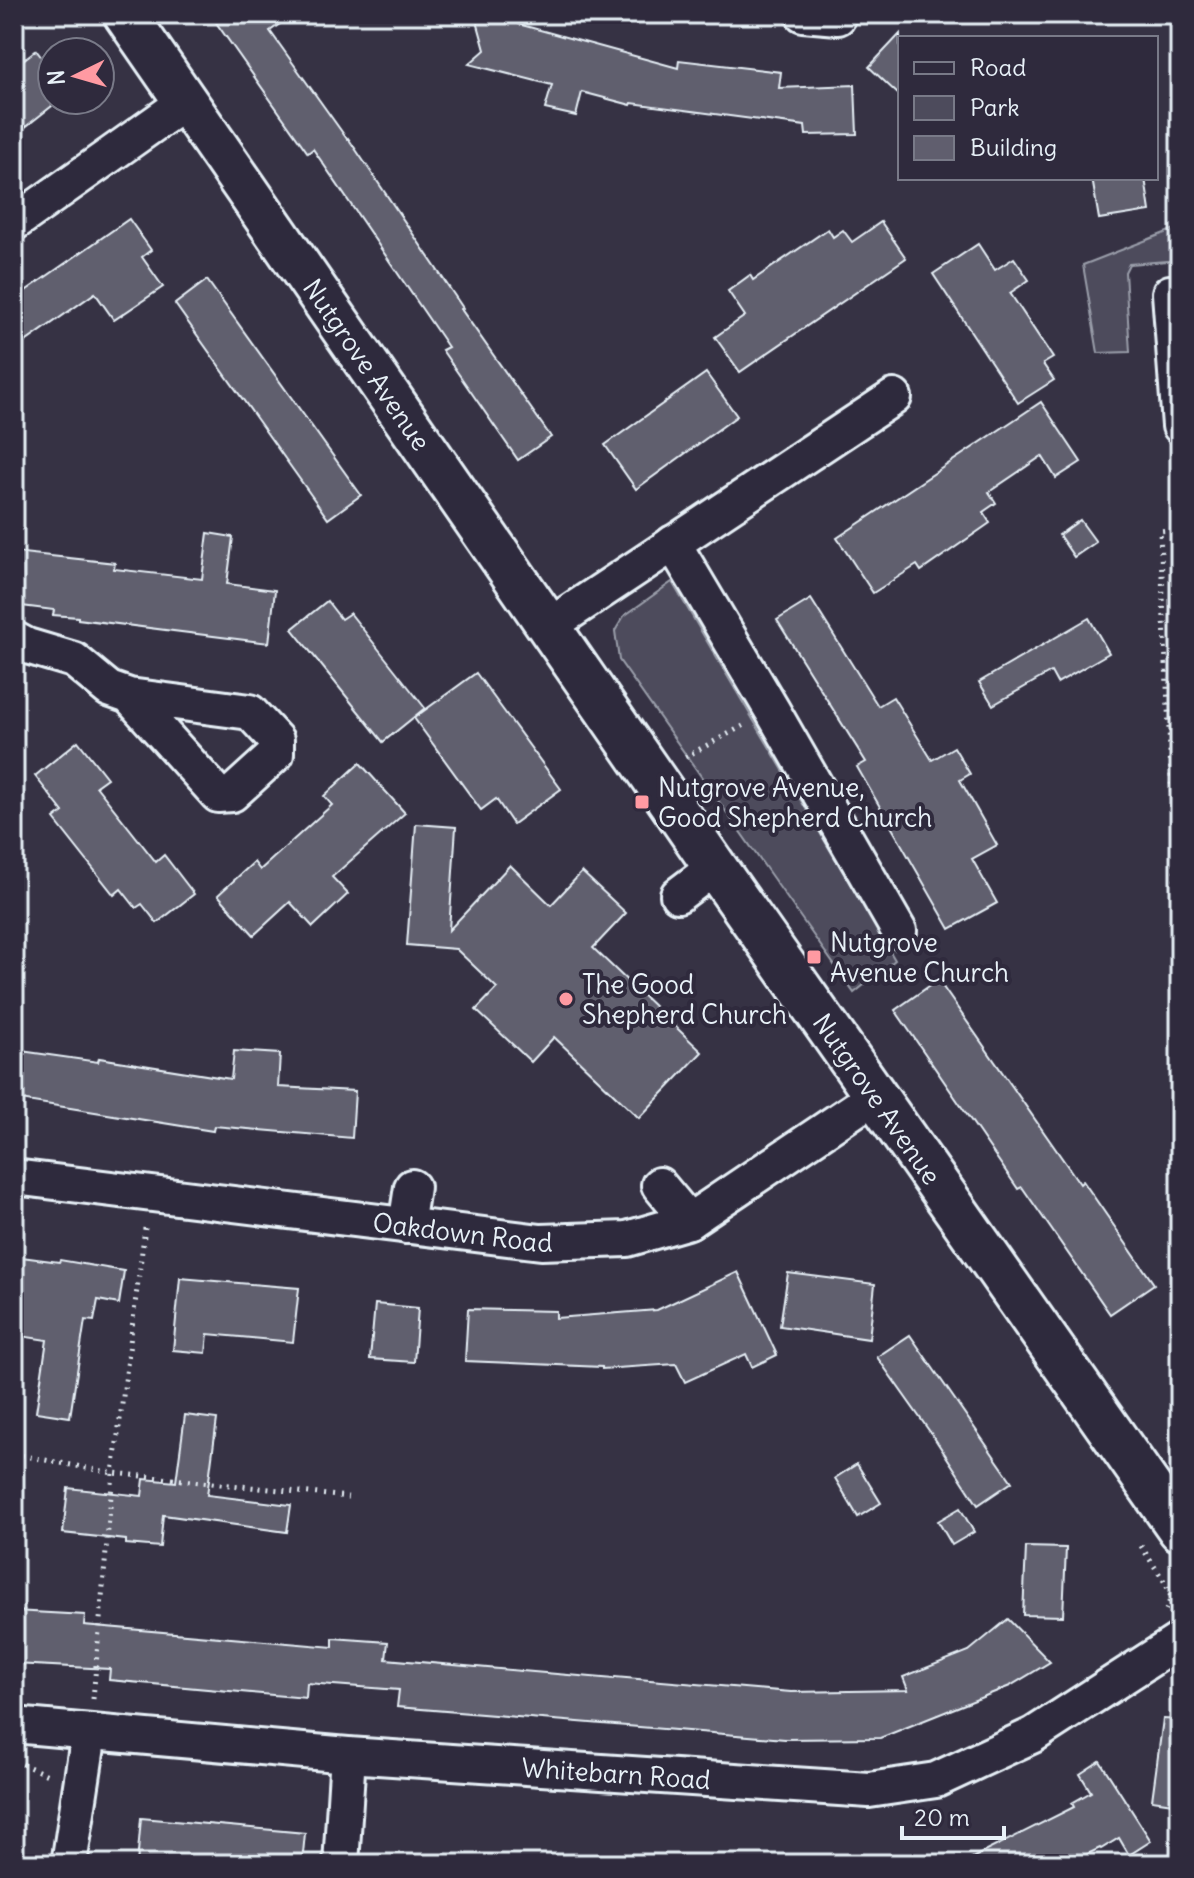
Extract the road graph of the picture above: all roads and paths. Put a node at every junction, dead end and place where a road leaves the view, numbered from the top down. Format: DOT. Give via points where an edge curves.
graph roads {
  1 [pos="125,14"];
  2 [pos="803,14"];
  3 [pos="838,17"];
  4 [pos="185,102"];
  5 [pos="14,223"];
  6 [pos="1170,293"];
  7 [pos="894,397"];
  8 [pos="1180,426"];
  9 [pos="1180,529"];
  10 [pos="673,543"];
  11 [pos="549,626"];
  12 [pos="14,639"];
  13 [pos="129,696"];
  14 [pos="772,710"];
  15 [pos="682,758"];
  16 [pos="715,867"];
  17 [pos="1180,889"];
  18 [pos="678,895"];
  19 [pos="899,931"];
  20 [pos="875,1096"];
  21 [pos="14,1177"];
  22 [pos="659,1185"];
  23 [pos="412,1187"];
  24 [pos="151,1194"];
  25 [pos="689,1221"];
  26 [pos="406,1226"];
  27 [pos="14,1454"];
  28 [pos="113,1473"];
  29 [pos="348,1497"];
  30 [pos="1180,1530"];
  31 [pos="1140,1545"];
  32 [pos="1169,1629"];
  33 [pos="91,1717"];
  34 [pos="14,1725"];
  35 [pos="348,1755"];
  36 [pos="69,1864"];
  37 [pos="341,1864"];
  1 -- 4 [label="main road, Nutgrove Avenue"];
  2 -- 3 [label="street"];
  4 -- 5 [label="street"];
  4 -- 11 [label="main road, Nutgrove Avenue"];
  6 -- 8 [label="street"];
  7 -- 10 [label="street"];
  9 -- 17 [label="path" via="1160,531"];
  10 -- 11 [label="street"];
  10 -- 14 [label="street"];
  11 -- 16 [label="main road, Nutgrove Avenue"];
  12 -- 13 [label="street" via="74,660 109,689"];
  14 -- 15 [label="path"];
  14 -- 19 [label="street"];
  16 -- 18 [label="street"];
  16 -- 20 [label="main road, Nutgrove Avenue"];
  20 -- 25 [label="street, Oakdown Road"];
  20 -- 30 [label="main road, Nutgrove Avenue"];
  21 -- 24 [label="street, Oakdown Road"];
  22 -- 25 [label="street"];
  23 -- 26 [label="street"];
  24 -- 26 [label="street, Oakdown Road"];
  24 -- 28 [label="path"];
  25 -- 26 [label="street, Oakdown Road" via="627,1239 541,1242"];
  27 -- 28 [label="path"];
  28 -- 29 [label="path"];
  28 -- 33 [label="path"];
  31 -- 32 [label="path" via="1171,1597"];
  32 -- 35 [label="street, Whitebarn Road" via="1033,1735 936,1780 869,1790"];
  33 -- 34 [label="street, Whitebarn Road"];
  33 -- 35 [label="street, Whitebarn Road"];
  33 -- 36 [label="street"];
  35 -- 37 [label="street"];
}
